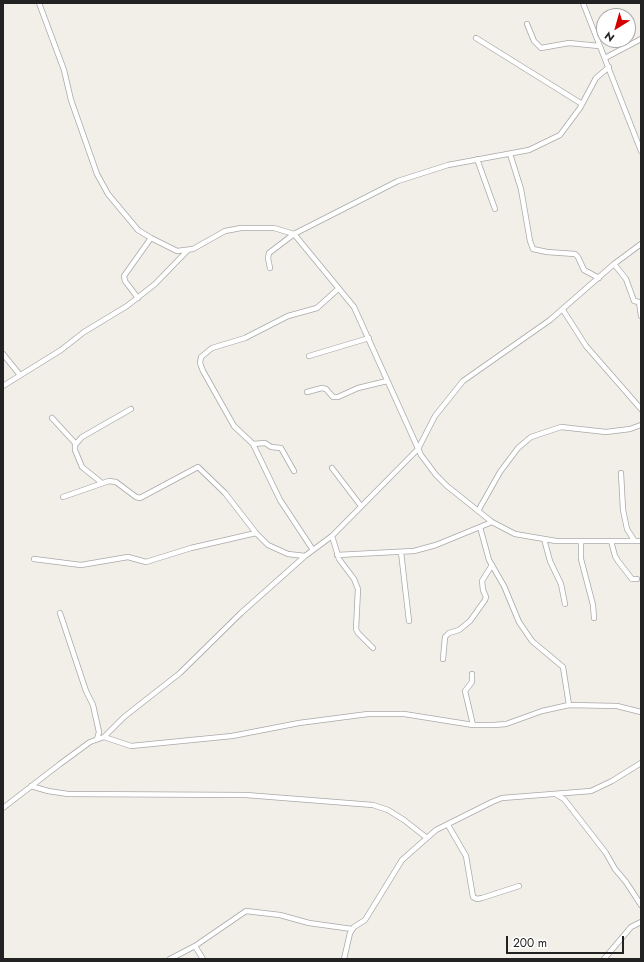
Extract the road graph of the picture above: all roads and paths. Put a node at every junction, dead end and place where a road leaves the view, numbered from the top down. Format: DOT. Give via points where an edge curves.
graph roads {
  1 [pos="39,3"];
  2 [pos="583,3"];
  3 [pos="527,24"];
  4 [pos="476,38"];
  5 [pos="596,38"];
  6 [pos="641,39"];
  7 [pos="596,46"];
  8 [pos="600,48"];
  9 [pos="605,58"];
  10 [pos="609,67"];
  11 [pos="582,104"];
  12 [pos="641,151"];
  13 [pos="510,154"];
  14 [pos="477,159"];
  15 [pos="495,209"];
  16 [pos="294,234"];
  17 [pos="151,238"];
  18 [pos="641,244"];
  19 [pos="188,250"];
  20 [pos="614,264"];
  21 [pos="270,268"];
  22 [pos="599,278"];
  23 [pos="338,289"];
  24 [pos="138,298"];
  25 [pos="563,310"];
  26 [pos="641,316"];
  27 [pos="369,338"];
  28 [pos="3,354"];
  29 [pos="309,356"];
  30 [pos="20,375"];
  31 [pos="387,381"];
  32 [pos="3,386"];
  33 [pos="308,392"];
  34 [pos="131,408"];
  35 [pos="641,409"];
  36 [pos="52,418"];
  37 [pos="641,425"];
  38 [pos="253,444"];
  39 [pos="75,445"];
  40 [pos="418,449"];
  41 [pos="332,468"];
  42 [pos="294,471"];
  43 [pos="622,473"];
  44 [pos="102,482"];
  45 [pos="63,497"];
  46 [pos="361,506"];
  47 [pos="478,511"];
  48 [pos="492,522"];
  49 [pos="480,527"];
  50 [pos="256,534"];
  51 [pos="332,536"];
  52 [pos="544,539"];
  53 [pos="634,540"];
  54 [pos="581,541"];
  55 [pos="612,541"];
  56 [pos="641,541"];
  57 [pos="313,550"];
  58 [pos="401,552"];
  59 [pos="337,555"];
  60 [pos="305,556"];
  61 [pos="34,559"];
  62 [pos="492,565"];
  63 [pos="637,579"];
  64 [pos="565,604"];
  65 [pos="60,613"];
  66 [pos="594,618"];
  67 [pos="409,621"];
  68 [pos="373,648"];
  69 [pos="443,659"];
  70 [pos="472,674"];
  71 [pos="569,705"];
  72 [pos="641,712"];
  73 [pos="473,725"];
  74 [pos="104,737"];
  75 [pos="97,739"];
  76 [pos="641,763"];
  77 [pos="31,786"];
  78 [pos="557,795"];
  79 [pos="4,805"];
  80 [pos="448,825"];
  81 [pos="427,838"];
  82 [pos="519,886"];
  83 [pos="641,906"];
  84 [pos="641,922"];
  85 [pos="352,929"];
  86 [pos="195,946"];
  87 [pos="170,959"];
  88 [pos="203,959"];
  89 [pos="344,959"];
  90 [pos="604,959"];
  1 -- 17 [label="street" via="64,70 71,100 97,174 124,216 138,230"];
  2 -- 5 [label="street"];
  3 -- 7 [label="street" via="534,41 541,48 569,43"];
  4 -- 11 [label="street"];
  6 -- 9 [label="street"];
  8 -- 9 [label="street"];
  9 -- 10 [label="street"];
  10 -- 11 [label="street" via="596,78"];
  10 -- 12 [label="street"];
  11 -- 13 [label="street" via="560,135 529,150"];
  13 -- 14 [label="street"];
  13 -- 22 [label="street" via="521,189 533,249 574,254 584,270"];
  14 -- 15 [label="street"];
  14 -- 16 [label="street" via="409,176"];
  16 -- 19 [label="street" via="274,228 241,228 225,231"];
  16 -- 21 [label="street" via="269,253"];
  16 -- 23 [label="street"];
  17 -- 19 [label="street" via="177,251"];
  17 -- 24 [label="street" via="124,276"];
  18 -- 20 [label="street"];
  19 -- 24 [label="street" via="156,284"];
  20 -- 22 [label="street"];
  20 -- 26 [label="street" via="626,278 634,301 639,302"];
  22 -- 25 [label="street"];
  23 -- 27 [label="street" via="354,307"];
  23 -- 38 [label="street" via="317,308 288,316 241,340 212,348 201,357 203,371 226,412 241,434"];
  24 -- 30 [label="street" via="84,332 41,364"];
  25 -- 35 [label="street" via="586,346"];
  25 -- 40 [label="street" via="464,381 435,416"];
  27 -- 29 [label="street"];
  27 -- 31 [label="street"];
  28 -- 30 [label="street"];
  30 -- 32 [label="street"];
  31 -- 33 [label="street" via="358,388 338,397 333,397 322,388"];
  31 -- 40 [label="street"];
  34 -- 39 [label="street" via="82,437"];
  36 -- 39 [label="street"];
  37 -- 47 [label="street" via="606,432 561,427 531,437 518,448 500,472"];
  38 -- 42 [label="street" via="265,443 271,447 281,448"];
  38 -- 57 [label="street" via="280,500"];
  39 -- 44 [label="street" via="82,467"];
  40 -- 46 [label="street"];
  40 -- 47 [label="street" via="436,475"];
  41 -- 46 [label="street"];
  43 -- 53 [label="street" via="623,510 627,529"];
  44 -- 45 [label="street"];
  44 -- 50 [label="street" via="116,482 140,498 176,481 195,468 200,468 225,493"];
  46 -- 51 [label="street"];
  47 -- 48 [label="street"];
  48 -- 49 [label="street"];
  48 -- 52 [label="street" via="515,534"];
  49 -- 58 [label="street" via="436,546"];
  49 -- 62 [label="street" via="484,548"];
  50 -- 60 [label="street" via="275,549"];
  50 -- 61 [label="street" via="191,548 146,562 128,557 81,565"];
  51 -- 57 [label="street"];
  51 -- 59 [label="street"];
  52 -- 54 [label="street"];
  52 -- 64 [label="street" via="550,561 561,584"];
  53 -- 55 [label="street"];
  53 -- 56 [label="street"];
  54 -- 55 [label="street"];
  54 -- 66 [label="street" via="581,559"];
  55 -- 63 [label="street" via="618,562 632,579"];
  57 -- 60 [label="street"];
  58 -- 59 [label="street"];
  58 -- 67 [label="street"];
  59 -- 68 [label="street" via="358,589 356,630"];
  60 -- 74 [label="street" via="241,613 180,673 124,717"];
  62 -- 69 [label="street" via="482,581 485,600 470,620 459,630 448,633 445,637"];
  62 -- 71 [label="street" via="532,641 563,667"];
  65 -- 75 [label="street" via="93,705 99,732"];
  70 -- 73 [label="street" via="472,682 465,691"];
  71 -- 72 [label="street" via="617,706"];
  71 -- 73 [label="street" via="506,724"];
  73 -- 74 [label="street" via="404,714 368,714 299,723 232,736 131,746"];
  74 -- 75 [label="street"];
  75 -- 77 [label="street"];
  76 -- 78 [label="street" via="591,790"];
  77 -- 79 [label="street"];
  77 -- 81 [label="street" via="68,794 246,795 372,805 388,810"];
  78 -- 80 [label="street" via="538,794 502,798"];
  78 -- 83 [label="street" via="564,799 606,853"];
  80 -- 81 [label="street" via="436,830"];
  80 -- 82 [label="street" via="466,856 474,897 482,898"];
  81 -- 85 [label="street" via="402,860 365,920"];
  84 -- 90 [label="street" via="631,927"];
  85 -- 86 [label="street" via="246,911"];
  85 -- 89 [label="street"];
  86 -- 87 [label="street"];
  86 -- 88 [label="street"];
}
